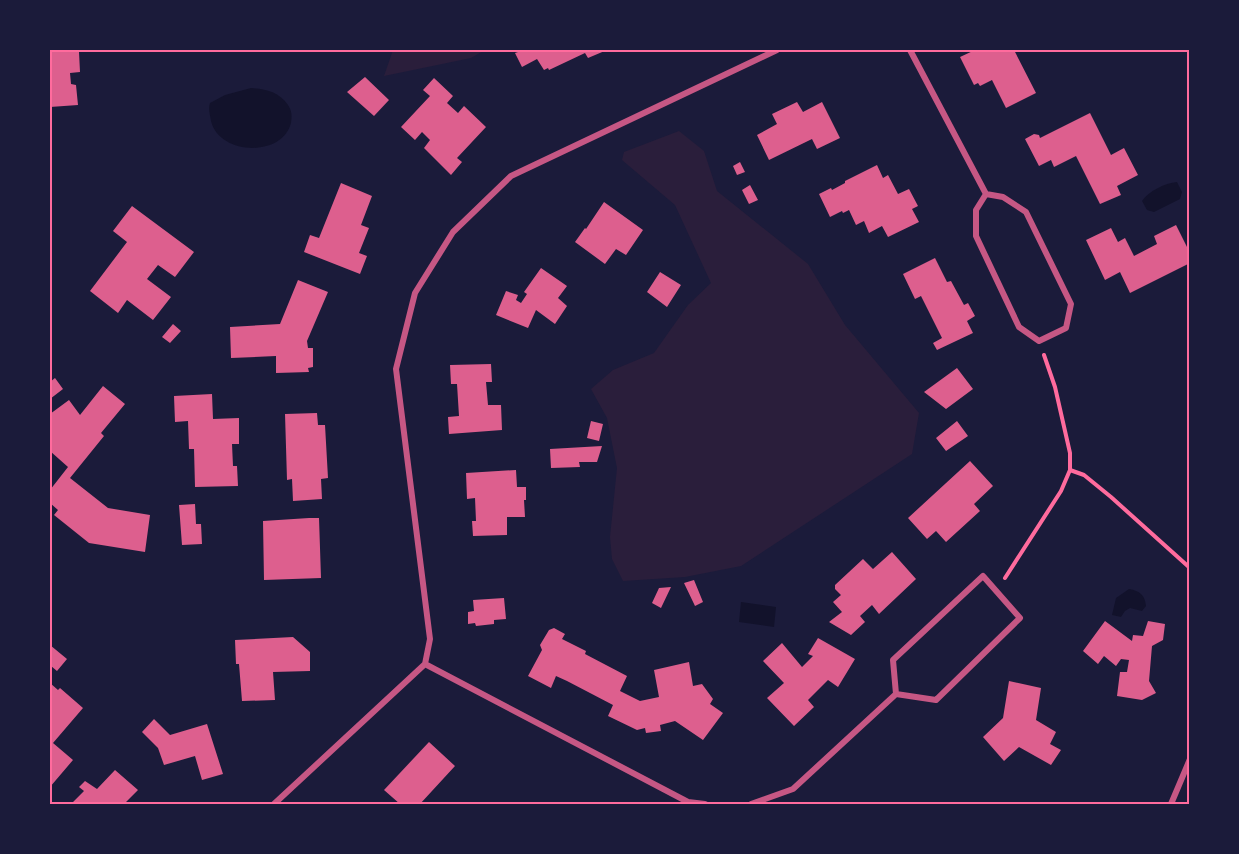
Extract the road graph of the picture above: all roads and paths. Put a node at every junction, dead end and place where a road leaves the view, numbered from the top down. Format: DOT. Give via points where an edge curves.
graph roads {
  1 [pos="777,50"];
  2 [pos="910,50"];
  3 [pos="986,194"];
  4 [pos="1039,341"];
  5 [pos="1070,470"];
  6 [pos="1190,568"];
  7 [pos="995,590"];
  8 [pos="425,664"];
  9 [pos="896,694"];
  10 [pos="1190,759"];
  11 [pos="274,804"];
  12 [pos="705,804"];
  13 [pos="751,804"];
  14 [pos="1171,804"];
  1 -- 8 [label="street" via="511,176 453,232 415,293 396,369 430,639"];
  2 -- 3 [label="street"];
  3 -- 4 [label="street" via="976,210 976,236 1019,327"];
  3 -- 4 [label="street" via="1003,197 1026,212 1071,304 1066,328"];
  4 -- 5 [label="path" via="1055,387 1070,453"];
  5 -- 6 [label="path" via="1084,475 1111,497"];
  5 -- 7 [label="path" via="1020,557"];
  7 -- 9 [label="street" via="983,576 893,660"];
  7 -- 9 [label="street" via="1020,618 936,700"];
  8 -- 11 [label="street"];
  8 -- 12 [label="street" via="687,802"];
  9 -- 13 [label="street" via="793,789"];
  10 -- 14 [label="street"];
}
